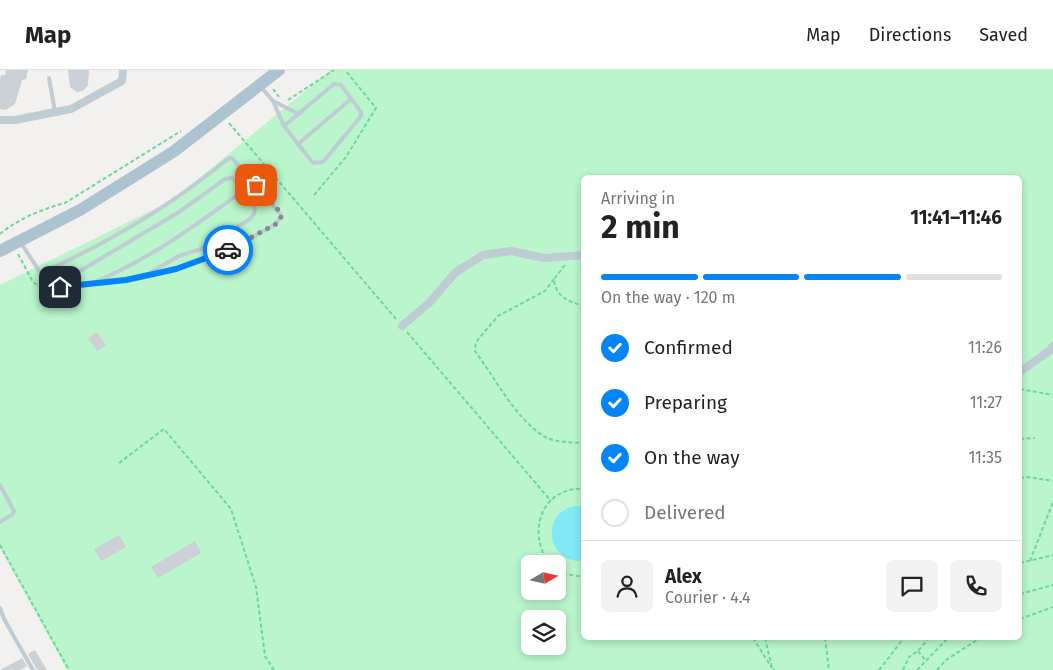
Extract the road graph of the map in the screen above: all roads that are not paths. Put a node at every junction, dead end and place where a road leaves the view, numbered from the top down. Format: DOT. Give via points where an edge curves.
graph roads {
  1 [pos="123,70"];
  2 [pos="279,70"];
  3 [pos="49,78"];
  4 [pos="266,86"];
  5 [pos="351,99"];
  6 [pos="273,101"];
  7 [pos="55,112"];
  8 [pos="299,114"];
  9 [pos="0,120"];
  10 [pos="284,126"];
  11 [pos="298,144"];
  12 [pos="243,191"];
  13 [pos="20,241"];
  14 [pos="0,251"];
  15 [pos="581,255"];
  16 [pos="41,273"];
  17 [pos="147,274"];
  18 [pos="46,281"];
  19 [pos="93,282"];
  20 [pos="402,326"];
  21 [pos="1053,346"];
  22 [pos="1022,371"];
  23 [pos="0,485"];
  24 [pos="0,522"];
  25 [pos="0,608"];
  26 [pos="34,670"];
  1 -- 7 [label="street" via="122,81 71,109"];
  2 -- 4 [label="main road"];
  3 -- 7 [label="lane"];
  4 -- 6 [label="lane"];
  4 -- 13 [label="main road" via="173,152 80,210"];
  5 -- 8 [label="lane" via="341,86 334,84"];
  5 -- 11 [label="lane"];
  5 -- 11 [label="lane" via="361,116 323,162 313,163"];
  6 -- 8 [label="lane"];
  6 -- 10 [label="lane"];
  7 -- 9 [label="street"];
  8 -- 10 [label="lane"];
  10 -- 11 [label="lane"];
  12 -- 17 [label="lane" via="255,208 250,219 201,249 179,256"];
  12 -- 18 [label="lane" via="232,178 225,179 178,212 80,271 63,279"];
  12 -- 19 [label="lane" via="128,268"];
  13 -- 14 [label="main road"];
  13 -- 16 [label="lane"];
  15 -- 20 [label="street" via="544,258 511,251 483,256 456,272 429,303"];
  16 -- 17 [label="lane" via="80,256 166,205 229,158 281,215 276,224 239,246 176,269"];
  16 -- 18 [label="lane"];
  17 -- 19 [label="lane" via="126,280"];
  18 -- 19 [label="lane" via="49,286 60,287"];
  21 -- 22 [label="street"];
  23 -- 24 [label="lane" via="14,511"];
  25 -- 26 [label="lane"];
}
